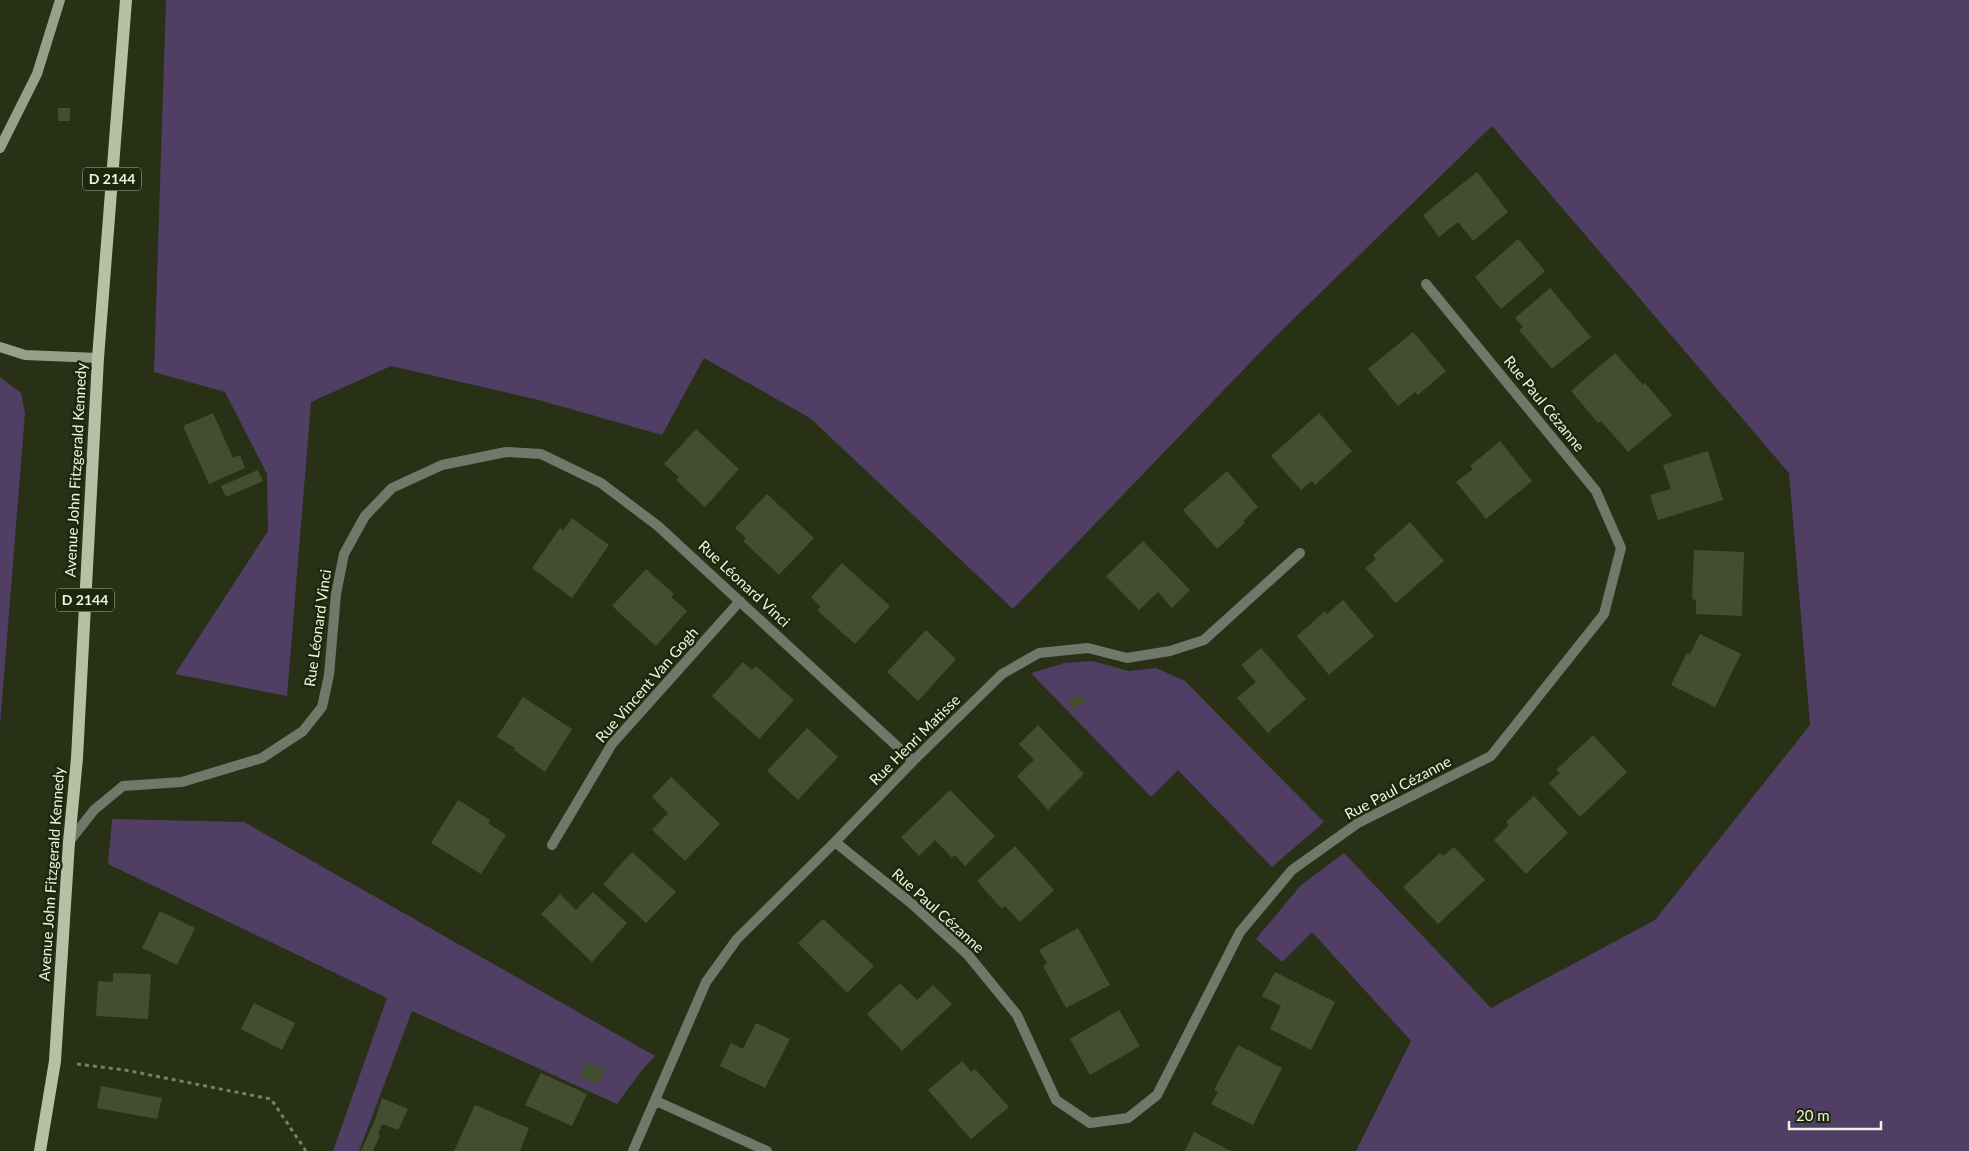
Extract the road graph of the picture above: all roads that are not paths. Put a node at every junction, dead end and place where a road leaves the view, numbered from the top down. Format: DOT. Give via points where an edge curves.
graph roads {
  1 [pos="60,0"];
  2 [pos="126,0"];
  3 [pos="0,148"];
  4 [pos="1426,284"];
  5 [pos="0,347"];
  6 [pos="98,358"];
  7 [pos="1300,553"];
  8 [pos="740,601"];
  9 [pos="913,760"];
  10 [pos="69,842"];
  11 [pos="835,842"];
  12 [pos="552,845"];
  13 [pos="656,1101"];
  14 [pos="40,1151"];
  15 [pos="633,1151"];
  16 [pos="767,1151"];
  1 -- 3 [label="street" via="37,74"];
  2 -- 6 [label="main road, Avenue John Fitzgerald Kennedy / D 2144"];
  4 -- 11 [label="street, Rue Paul Cézanne" via="1596,491 1621,548 1604,614 1491,756 1358,823 1292,870 1240,932 1157,1095 1128,1118 1090,1123 1056,1100 1017,1015 968,955 911,903"];
  5 -- 6 [label="street" via="25,355"];
  6 -- 10 [label="main road, Avenue John Fitzgerald Kennedy / D 2144" via="77,758"];
  7 -- 9 [label="street, Rue Henri Matisse" via="1204,640 1170,651 1126,658 1088,648 1039,653 1002,674"];
  8 -- 9 [label="street, Rue Léonard Vinci"];
  8 -- 10 [label="street, Rue Léonard Vinci" via="658,526 601,483 541,454 506,452 442,465 392,488 365,516 344,554 322,707 303,731 262,758 182,782 123,786 94,810"];
  8 -- 12 [label="street, Rue Vincent Van Gogh" via="612,744"];
  9 -- 11 [label="street, Rue Henri Matisse"];
  10 -- 14 [label="main road, Avenue John Fitzgerald Kennedy / D 2144" via="54,1062"];
  11 -- 13 [label="street, Rue Henri Matisse" via="737,939 706,982"];
  13 -- 15 [label="street, Rue Henri Matisse"];
  13 -- 16 [label="street"];
}
